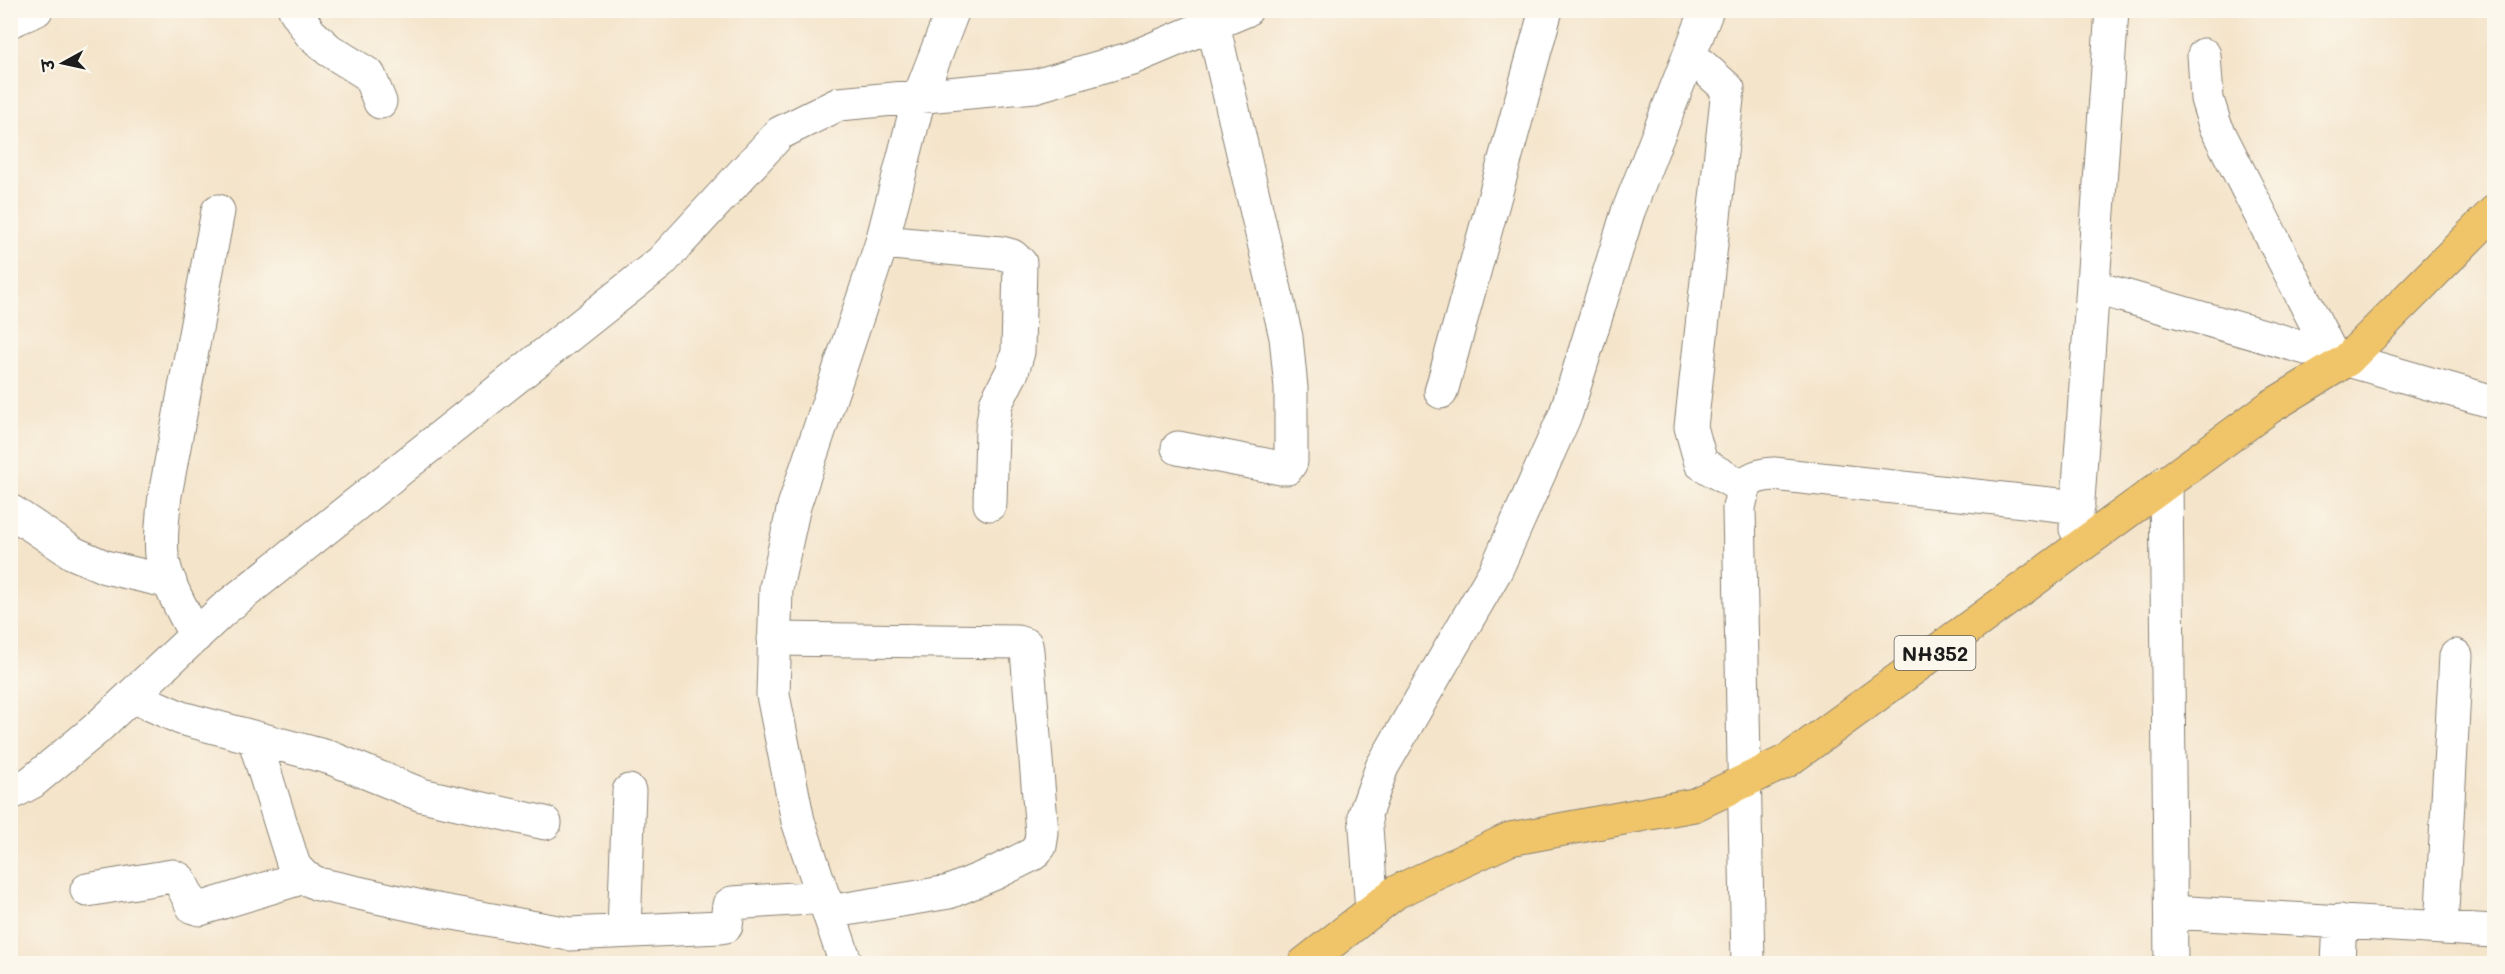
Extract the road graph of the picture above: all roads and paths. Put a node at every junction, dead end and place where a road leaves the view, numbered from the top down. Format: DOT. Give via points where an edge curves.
graph roads {
  1 [pos="36,10"];
  2 [pos="295,10"];
  3 [pos="953,10"];
  4 [pos="1246,10"];
  5 [pos="1546,10"];
  6 [pos="1707,10"];
  7 [pos="2112,10"];
  8 [pos="10,21"];
  9 [pos="1213,24"];
  10 [pos="1690,54"];
  11 [pos="2204,55"];
  12 [pos="919,98"];
  13 [pos="380,102"];
  14 [pos="218,211"];
  15 [pos="2494,212"];
  16 [pos="882,242"];
  17 [pos="2093,287"];
  18 [pos="2340,358"];
  19 [pos="1441,393"];
  20 [pos="2494,402"];
  21 [pos="1178,448"];
  22 [pos="2166,483"];
  23 [pos="1743,488"];
  24 [pos="990,504"];
  25 [pos="2078,507"];
  26 [pos="12,512"];
  27 [pos="2075,552"];
  28 [pos="170,582"];
  29 [pos="196,636"];
  30 [pos="774,639"];
  31 [pos="2456,656"];
  32 [pos="132,696"];
  33 [pos="254,738"];
  34 [pos="1746,780"];
  35 [pos="629,791"];
  36 [pos="10,794"];
  37 [pos="545,823"];
  38 [pos="304,877"];
  39 [pos="87,890"];
  40 [pos="826,905"];
  41 [pos="1372,911"];
  42 [pos="2172,912"];
  43 [pos="2340,921"];
  44 [pos="2441,928"];
  45 [pos="2494,931"];
  46 [pos="624,932"];
  47 [pos="846,963"];
  48 [pos="1304,963"];
  49 [pos="1748,963"];
  50 [pos="2171,963"];
  51 [pos="2338,963"];
  1 -- 8 [label="street"];
  2 -- 13 [label="street" via="310,33 329,50 369,75"];
  3 -- 12 [label="street"];
  4 -- 9 [label="street"];
  5 -- 19 [label="street"];
  6 -- 10 [label="street"];
  7 -- 17 [label="street"];
  9 -- 12 [label="street" via="1132,58 1035,86"];
  9 -- 21 [label="street" via="1286,336 1292,462 1281,468"];
  10 -- 23 [label="street" via="1728,89 1690,427 1701,463"];
  10 -- 41 [label="street" via="1628,212 1566,413 1497,568 1382,767 1365,814"];
  11 -- 18 [label="street" via="2207,99 2215,126"];
  12 -- 16 [label="street"];
  12 -- 29 [label="street" via="839,104 780,133 660,262 232,603"];
  14 -- 28 [label="street" via="165,495 162,555"];
  15 -- 18 [label="highway, NH352"];
  16 -- 24 [label="street" via="1001,253 1020,263 1018,352 996,403"];
  16 -- 30 [label="street" via="794,506 776,588"];
  17 -- 18 [label="street"];
  17 -- 25 [label="street"];
  18 -- 20 [label="street"];
  18 -- 22 [label="highway, NH352"];
  22 -- 27 [label="highway, NH352"];
  22 -- 42 [label="street"];
  23 -- 25 [label="street" via="1756,475 1774,474"];
  23 -- 34 [label="street" via="1739,508"];
  25 -- 27 [label="street"];
  26 -- 28 [label="street" via="73,554 105,567"];
  27 -- 34 [label="highway, NH352" via="1787,761"];
  28 -- 29 [label="street"];
  29 -- 32 [label="street"];
  30 -- 40 [label="street" via="773,695 798,821"];
  30 -- 40 [label="street" via="1026,645 1040,846 1033,854 949,892"];
  31 -- 44 [label="street"];
  32 -- 33 [label="street" via="181,718"];
  32 -- 36 [label="street" via="32,782"];
  33 -- 37 [label="street" via="331,758 422,795"];
  33 -- 38 [label="street" via="294,866"];
  34 -- 41 [label="highway, NH352" via="1694,805 1510,839 1396,892"];
  34 -- 49 [label="street"];
  35 -- 46 [label="street"];
  38 -- 39 [label="street" via="200,909 192,907 179,879 172,876"];
  38 -- 46 [label="street" via="318,884 539,929 569,934"];
  40 -- 46 [label="street" via="732,903 726,926"];
  40 -- 47 [label="street"];
  41 -- 48 [label="highway, NH352"];
  42 -- 43 [label="street"];
  42 -- 50 [label="street"];
  43 -- 44 [label="street"];
  43 -- 51 [label="street"];
  44 -- 45 [label="street"];
}
